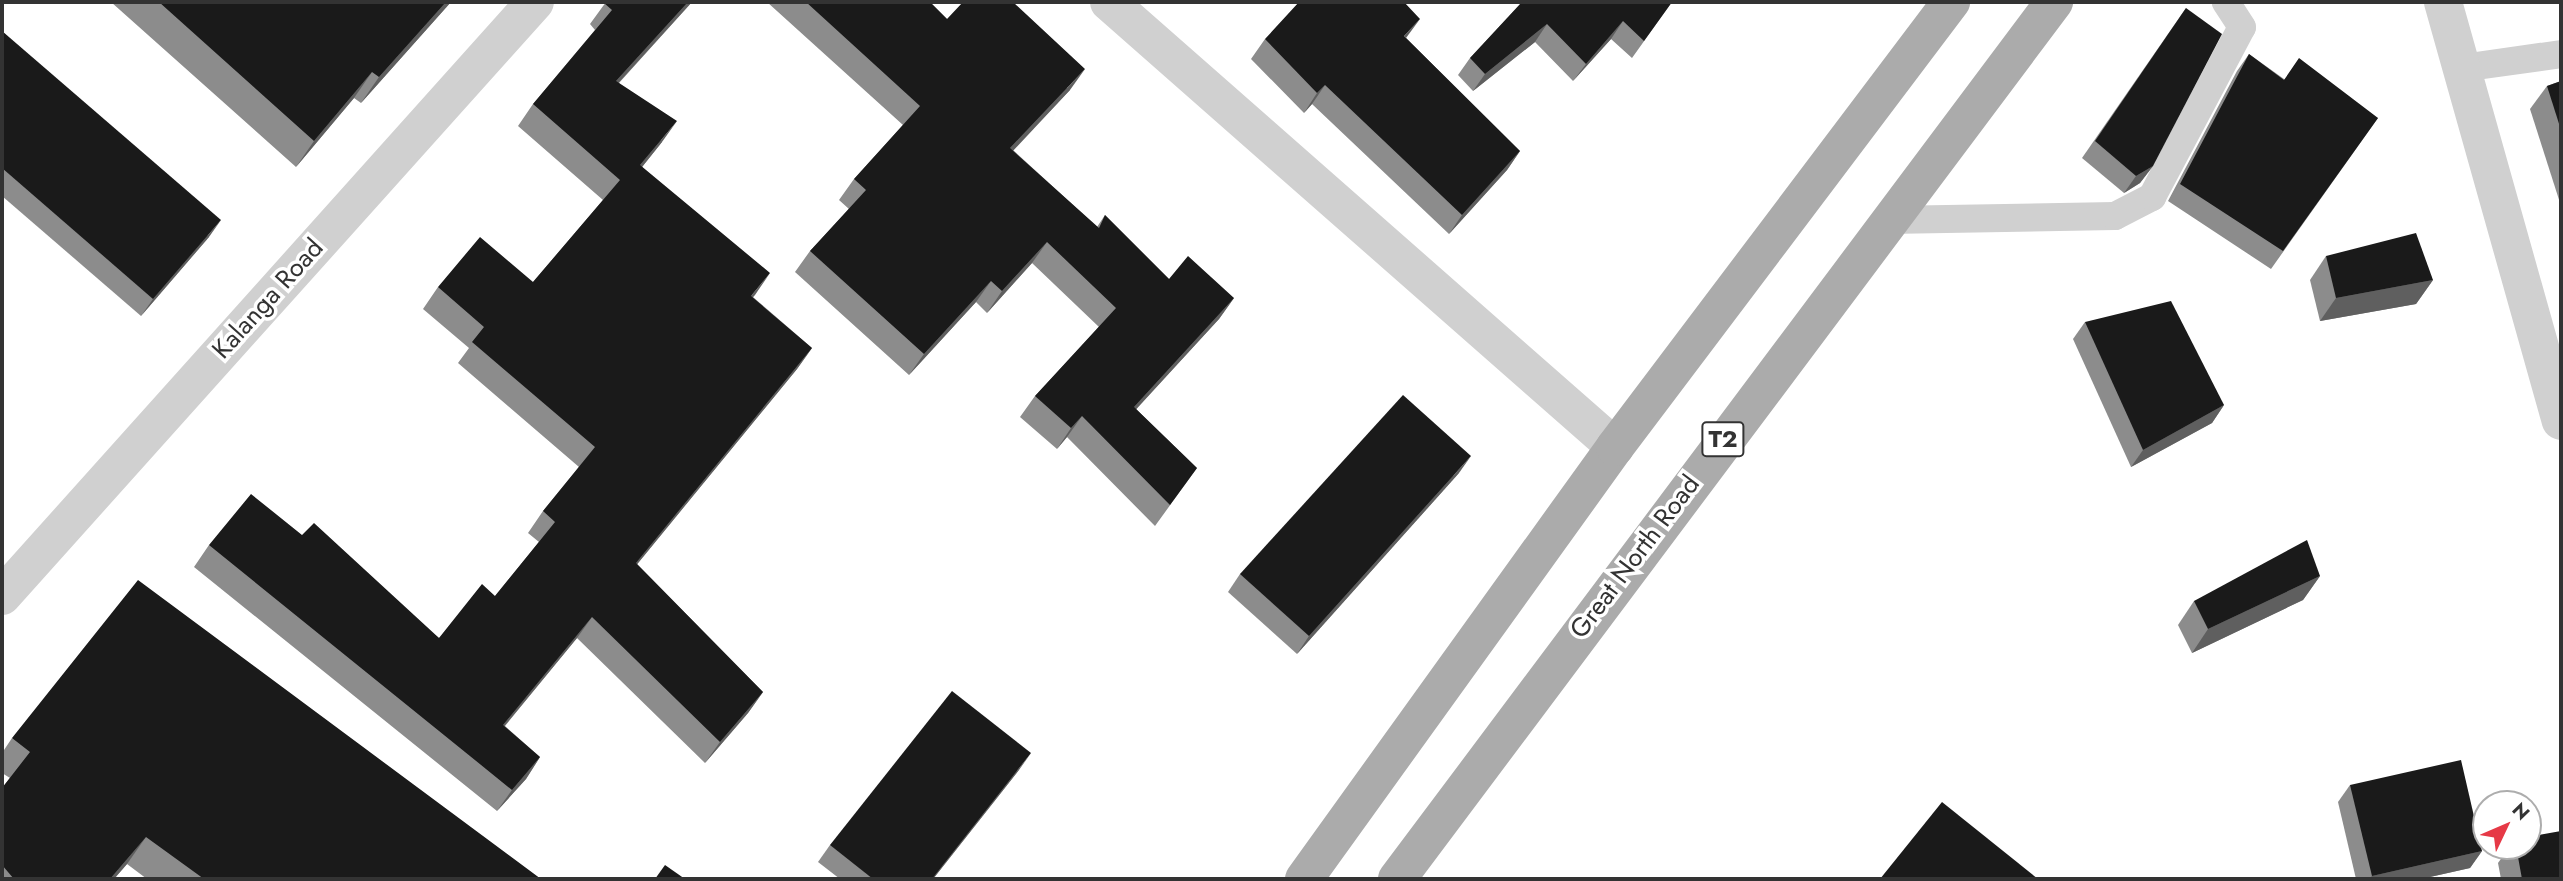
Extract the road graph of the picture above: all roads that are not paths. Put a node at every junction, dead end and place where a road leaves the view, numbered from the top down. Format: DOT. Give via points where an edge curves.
graph roads {
  1 [pos="535,2"];
  2 [pos="1109,2"];
  3 [pos="1951,2"];
  4 [pos="2053,2"];
  5 [pos="2226,2"];
  6 [pos="2443,2"];
  7 [pos="2561,54"];
  8 [pos="2462,68"];
  9 [pos="1888,220"];
  10 [pos="2561,421"];
  11 [pos="1615,447"];
  12 [pos="2,596"];
  13 [pos="1304,879"];
  14 [pos="1397,879"];
  1 -- 12 [label="street, Kalanga Road"];
  2 -- 11 [label="street"];
  3 -- 11 [label="main road"];
  4 -- 9 [label="main road, Great North Road / T2"];
  5 -- 9 [label="lane" via="2242,27 2152,197 2115,216"];
  6 -- 8 [label="street"];
  7 -- 8 [label="lane"];
  8 -- 10 [label="street"];
  9 -- 14 [label="main road, Great North Road / T2"];
  11 -- 13 [label="main road"];
}
